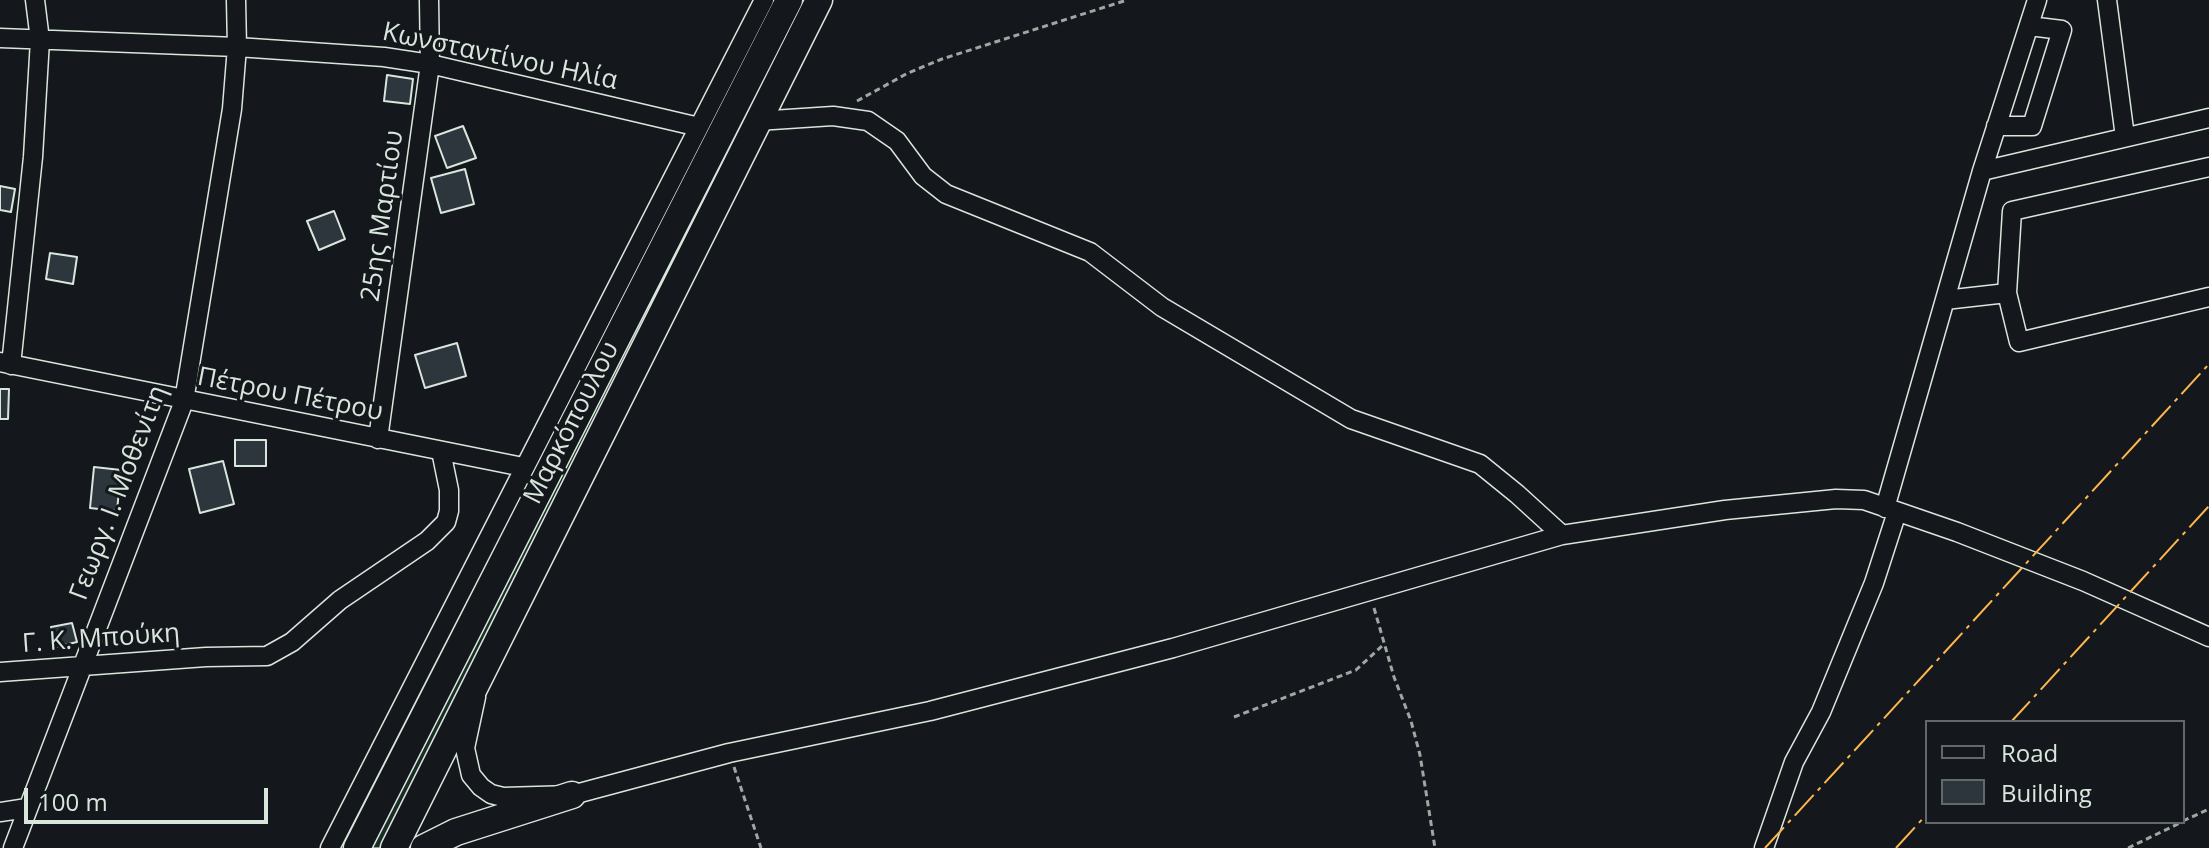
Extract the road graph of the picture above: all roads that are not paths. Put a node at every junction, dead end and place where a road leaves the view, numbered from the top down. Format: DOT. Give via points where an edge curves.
graph roads {
  1 [pos="35,0"];
  2 [pos="236,0"];
  3 [pos="429,0"];
  4 [pos="764,0"];
  5 [pos="789,0"];
  6 [pos="819,0"];
  7 [pos="2037,0"];
  8 [pos="2107,0"];
  9 [pos="2029,26"];
  10 [pos="0,38"];
  11 [pos="40,40"];
  12 [pos="237,47"];
  13 [pos="430,64"];
  14 [pos="2209,118"];
  15 [pos="757,121"];
  16 [pos="1996,126"];
  17 [pos="699,127"];
  18 [pos="2125,137"];
  19 [pos="2209,167"];
  20 [pos="1982,171"];
  21 [pos="2007,293"];
  22 [pos="2209,297"];
  23 [pos="1945,300"];
  24 [pos="5,364"];
  25 [pos="184,401"];
  26 [pos="378,439"];
  27 [pos="441,451"];
  28 [pos="523,467"];
  29 [pos="1891,510"];
  30 [pos="1562,535"];
  31 [pos="2209,637"];
  32 [pos="80,668"];
  33 [pos="0,672"];
  34 [pos="480,679"];
  35 [pos="572,795"];
  36 [pos="27,808"];
  37 [pos="0,812"];
  38 [pos="13,848"];
  39 [pos="330,848"];
  40 [pos="357,848"];
  41 [pos="394,848"];
  42 [pos="424,848"];
  43 [pos="1764,848"];
  1 -- 11 [label="street"];
  2 -- 12 [label="street, Γεωργ. Ι. Μοθενίτη"];
  3 -- 13 [label="street, 25ης Μαρτίου"];
  4 -- 17 [label="street"];
  5 -- 40 [label="highway, Μαρκόπουλου"];
  6 -- 15 [label="highway, Μαρκόπουλου"];
  7 -- 9 [label="street"];
  8 -- 18 [label="street"];
  9 -- 16 [label="street"];
  9 -- 16 [label="street" via="2062,30 2032,126"];
  10 -- 11 [label="street, Κωνσταντίνου Ηλία"];
  11 -- 12 [label="street, Κωνσταντίνου Ηλία"];
  11 -- 24 [label="street" via="33,157"];
  12 -- 13 [label="street, Κωνσταντίνου Ηλία"];
  12 -- 25 [label="street, Γεωργ. Ι. Μοθενίτη" via="232,109"];
  13 -- 17 [label="street, Κωνσταντίνου Ηλία"];
  13 -- 26 [label="street, 25ης Μαρτίου"];
  14 -- 18 [label="street"];
  15 -- 30 [label="street" via="833,116 868,121 897,141 923,176 946,194 1090,252 1162,307 1351,419 1480,464"];
  15 -- 34 [label="highway, Μαρκόπουλου"];
  16 -- 20 [label="street"];
  17 -- 28 [label="street"];
  18 -- 20 [label="street"];
  19 -- 21 [label="street" via="2012,211"];
  20 -- 23 [label="street"];
  21 -- 22 [label="street" via="2019,342"];
  21 -- 23 [label="street"];
  23 -- 29 [label="street"];
  24 -- 25 [label="street, Πέτρου Πέτρου"];
  25 -- 26 [label="street, Πέτρου Πέτρου"];
  25 -- 32 [label="street, Γεωργ. Ι. Μοθενίτη"];
  26 -- 27 [label="street, Πέτρου Πέτρου"];
  27 -- 28 [label="street, Πέτρου Πέτρου"];
  27 -- 32 [label="street, Γ. Κ. Μπούκη" via="449,490 446,522 292,642 267,656"];
  28 -- 39 [label="street"];
  29 -- 30 [label="street" via="1864,500 1836,499"];
  29 -- 31 [label="street" via="2083,581"];
  29 -- 43 [label="street" via="1874,583 1821,712 1794,762"];
  30 -- 35 [label="street" via="1173,648"];
  32 -- 33 [label="street, Γ. Κ. Μπούκη"];
  32 -- 36 [label="street, Γεωργ. Ι. Μοθενίτη"];
  34 -- 35 [label="street" via="465,748 471,775 491,794 503,797"];
  34 -- 41 [label="highway, Μαρκόπουλου"];
  35 -- 42 [label="highway" via="456,832"];
  36 -- 37 [label="street"];
  36 -- 38 [label="street, Γεωργ. Ι. Μοθενίτη"];
}
